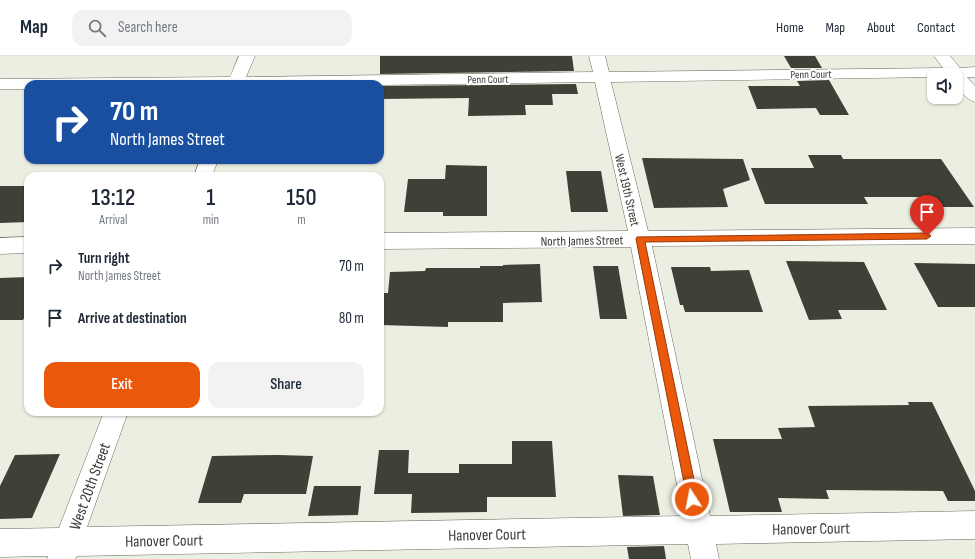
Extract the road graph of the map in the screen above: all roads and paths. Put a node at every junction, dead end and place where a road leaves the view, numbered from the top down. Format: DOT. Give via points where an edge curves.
graph roads {
  1 [pos="247,56"];
  2 [pos="597,56"];
  3 [pos="942,56"];
  4 [pos="952,68"];
  5 [pos="927,72"];
  6 [pos="963,72"];
  7 [pos="975,72"];
  8 [pos="602,78"];
  9 [pos="237,80"];
  10 [pos="384,81"];
  11 [pos="963,82"];
  12 [pos="0,84"];
  13 [pos="24,84"];
  14 [pos="975,97"];
  15 [pos="975,236"];
  16 [pos="640,239"];
  17 [pos="384,241"];
  18 [pos="24,245"];
  19 [pos="0,246"];
  20 [pos="115,416"];
  21 [pos="975,525"];
  22 [pos="698,530"];
  23 [pos="0,543"];
  24 [pos="65,550"];
  25 [pos="705,559"];
  1 -- 9 [label="street"];
  2 -- 8 [label="street, West 19th Street"];
  3 -- 4 [label="street"];
  5 -- 8 [label="street, Penn Court"];
  6 -- 7 [label="street, Penn Court"];
  8 -- 10 [label="street, Penn Court"];
  8 -- 16 [label="street, West 19th Street"];
  11 -- 14 [label="street"];
  12 -- 13 [label="street, Penn Court"];
  15 -- 16 [label="street, North James Street"];
  16 -- 17 [label="street, North James Street"];
  16 -- 22 [label="street, West 19th Street"];
  18 -- 19 [label="street"];
  20 -- 24 [label="street, West 20th Street"];
  21 -- 22 [label="street, Hanover Court"];
  22 -- 24 [label="street, Hanover Court"];
  22 -- 25 [label="street, West 19th Street"];
  23 -- 24 [label="street, Hanover Court"];
}
